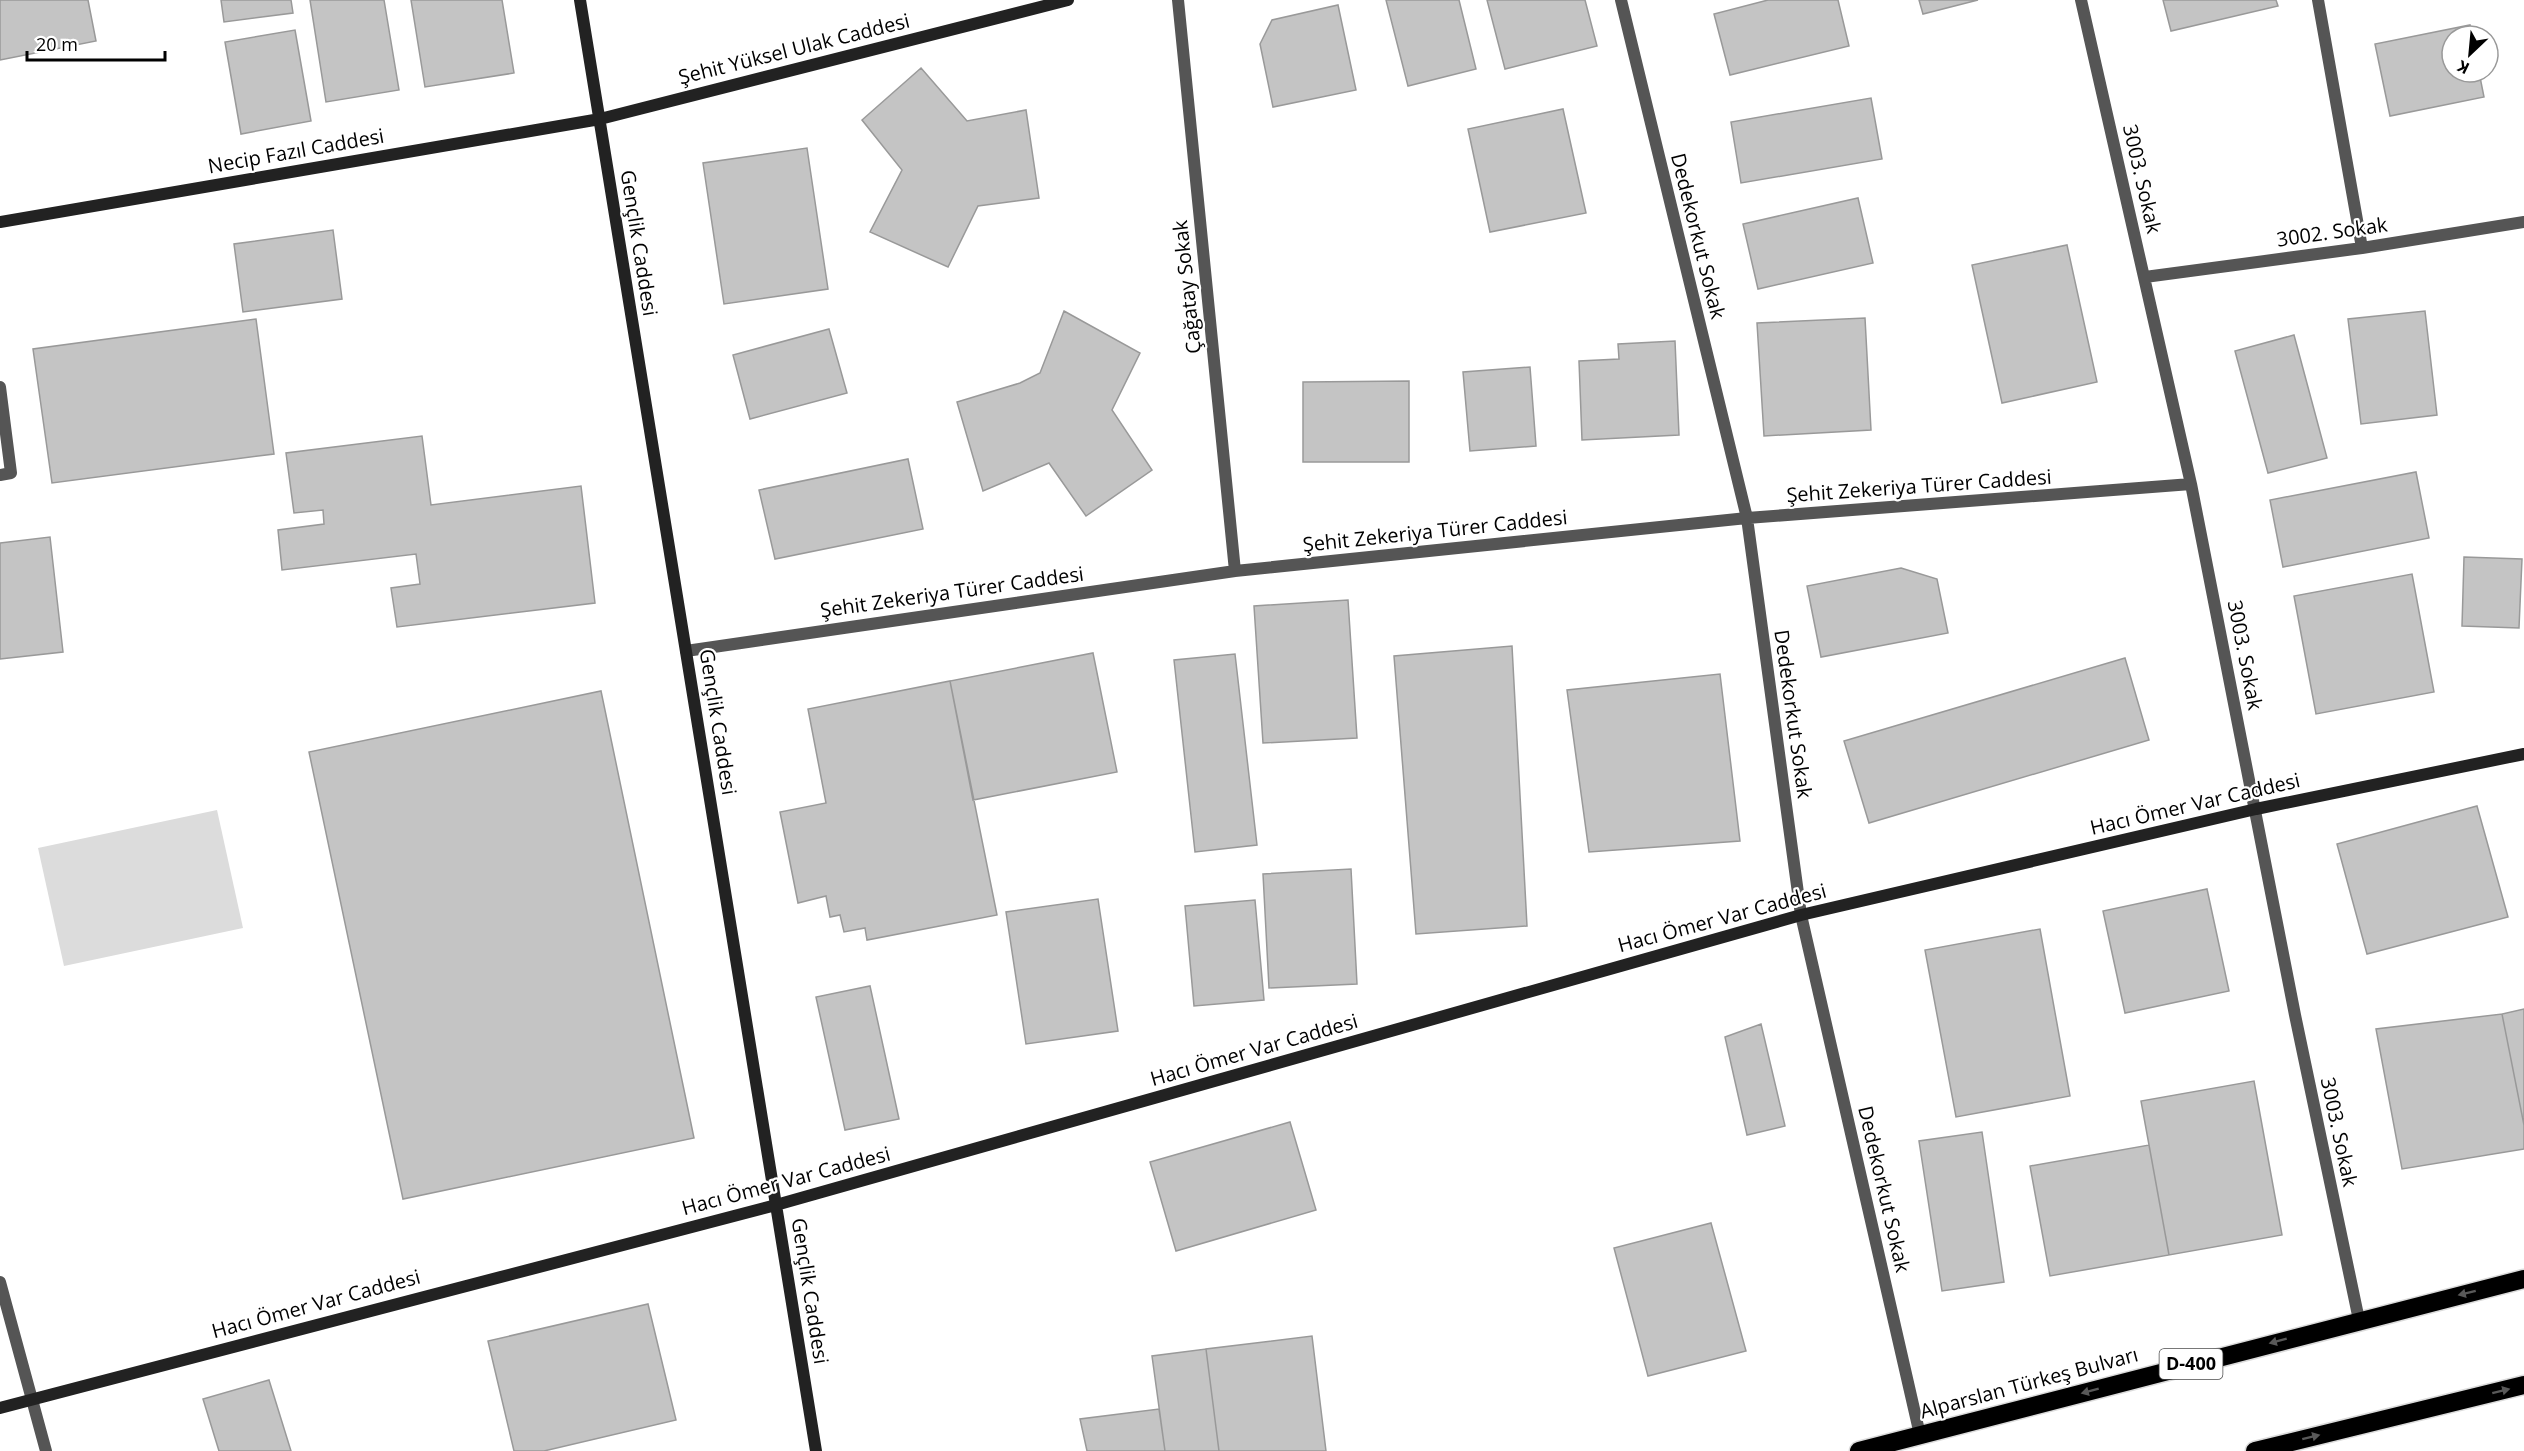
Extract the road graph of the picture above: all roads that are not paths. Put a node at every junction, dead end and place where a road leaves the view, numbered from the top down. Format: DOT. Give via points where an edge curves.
graph roads {
  1 [pos="580,0"];
  2 [pos="1068,0"];
  3 [pos="1178,0"];
  4 [pos="1621,0"];
  5 [pos="2081,0"];
  6 [pos="2318,0"];
  7 [pos="600,119"];
  8 [pos="0,222"];
  9 [pos="2524,222"];
  10 [pos="2362,248"];
  11 [pos="2145,278"];
  12 [pos="0,387"];
  13 [pos="0,475"];
  14 [pos="2191,484"];
  15 [pos="1747,518"];
  16 [pos="1235,571"];
  17 [pos="686,651"];
  18 [pos="2524,754"];
  19 [pos="2256,808"];
  20 [pos="1801,915"];
  21 [pos="776,1205"];
  22 [pos="2524,1279"];
  23 [pos="0,1282"];
  24 [pos="2359,1320"];
  25 [pos="2524,1385"];
  26 [pos="32,1398"];
  27 [pos="0,1408"];
  28 [pos="1920,1435"];
  29 [pos="46,1451"];
  30 [pos="816,1451"];
  31 [pos="1859,1451"];
  32 [pos="2254,1451"];
  1 -- 7 [label="street, Gençlik Caddesi"];
  2 -- 7 [label="street, Şehit Yüksel Ulak Caddesi"];
  3 -- 16 [label="street, Çağatay Sokak"];
  4 -- 15 [label="street, Dedekorkut Sokak"];
  5 -- 11 [label="street, 3003. Sokak"];
  6 -- 10 [label="street"];
  7 -- 8 [label="street, Necip Fazıl Caddesi"];
  7 -- 17 [label="street, Gençlik Caddesi"];
  9 -- 10 [label="street, 3002. Sokak"];
  10 -- 11 [label="street, 3002. Sokak"];
  11 -- 14 [label="street, 3003. Sokak"];
  12 -- 13 [label="street" via="11,473"];
  14 -- 15 [label="street, Şehit Zekeriya Türer Caddesi"];
  14 -- 19 [label="street, 3003. Sokak"];
  15 -- 16 [label="street, Şehit Zekeriya Türer Caddesi"];
  15 -- 20 [label="street, Dedekorkut Sokak"];
  16 -- 17 [label="street, Şehit Zekeriya Türer Caddesi"];
  17 -- 21 [label="street, Gençlik Caddesi"];
  18 -- 19 [label="street, Hacı Ömer Var Caddesi"];
  19 -- 20 [label="street, Hacı Ömer Var Caddesi"];
  19 -- 24 [label="street, 3003. Sokak"];
  20 -- 21 [label="street, Hacı Ömer Var Caddesi"];
  20 -- 28 [label="street, Dedekorkut Sokak"];
  21 -- 26 [label="street, Hacı Ömer Var Caddesi"];
  21 -- 30 [label="street, Gençlik Caddesi"];
  22 -- 24 [label="highway, Alparslan Türkeş Bulvarı / D-400, one-way"];
  23 -- 26 [label="street"];
  24 -- 28 [label="highway, Alparslan Türkeş Bulvarı / D-400, one-way"];
  32 -- 25 [label="highway, one-way"];
  26 -- 27 [label="street, Hacı Ömer Var Caddesi"];
  26 -- 29 [label="street"];
  28 -- 31 [label="highway, Alparslan Türkeş Bulvarı / D-400"];
}
